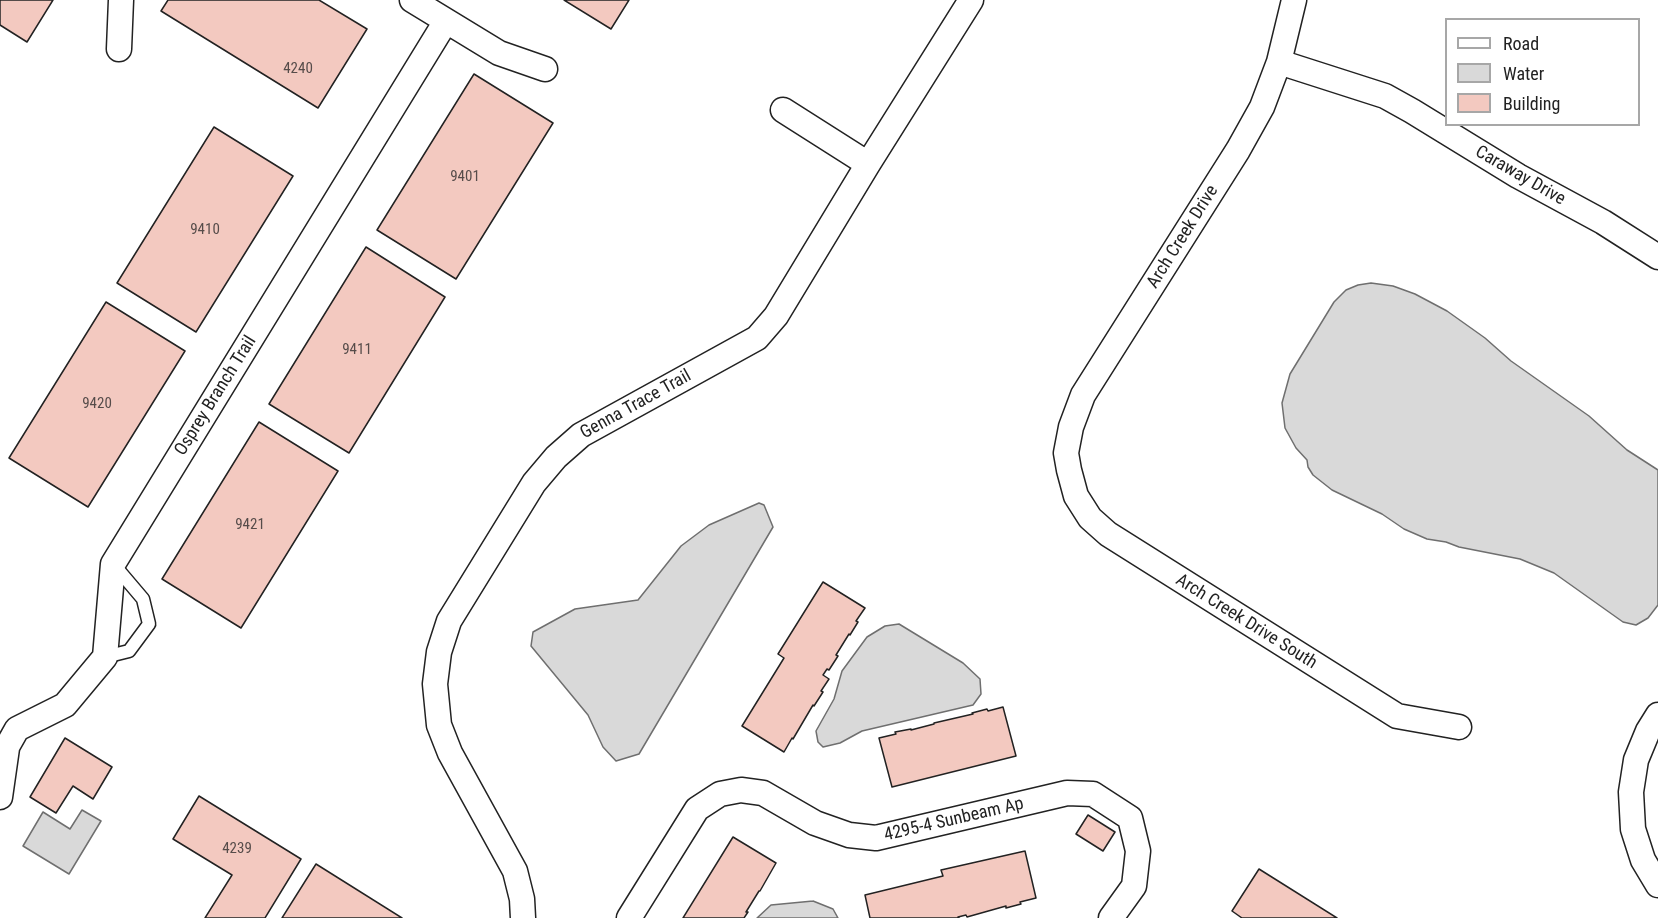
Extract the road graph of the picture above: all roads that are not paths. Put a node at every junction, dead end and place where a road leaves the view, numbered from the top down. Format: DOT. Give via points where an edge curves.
graph roads {
  1 [pos="121,0"];
  2 [pos="412,0"];
  3 [pos="971,0"];
  4 [pos="1294,0"];
  5 [pos="446,21"];
  6 [pos="119,49"];
  7 [pos="1280,62"];
  8 [pos="545,69"];
  9 [pos="783,110"];
  10 [pos="868,164"];
  11 [pos="1658,256"];
  12 [pos="1069,470"];
  13 [pos="113,564"];
  14 [pos="105,657"];
  15 [pos="1658,715"];
  16 [pos="1459,727"];
  17 [pos="3,753"];
  18 [pos="0,796"];
  19 [pos="1658,885"];
  20 [pos="523,918"];
  21 [pos="629,918"];
  22 [pos="1111,918"];
  1 -- 6 [label="street"];
  2 -- 5 [label="street"];
  3 -- 10 [label="street, Genna Trace Trail"];
  4 -- 7 [label="street, Arch Creek Drive"];
  5 -- 8 [label="street" via="499,53"];
  5 -- 13 [label="street, Osprey Branch Trail"];
  7 -- 11 [label="street, Caraway Drive" via="1385,96"];
  7 -- 12 [label="street, Arch Creek Drive" via="1262,107 1238,150 1083,395 1066,453"];
  9 -- 10 [label="street"];
  10 -- 20 [label="street, Genna Trace Trail" via="776,316 757,338 581,435 556,457 534,483 449,621 439,652 435,684 439,725 450,753 515,871"];
  12 -- 16 [label="street, Arch Creek Drive South" via="1085,510 1108,534 1397,716"];
  13 -- 14 [label="street, Osprey Branch Trail"];
  13 -- 14 [label="lane" via="143,599 149,624 129,651"];
  14 -- 17 [label="street" via="65,705 17,729"];
  15 -- 19 [label="street" via="1636,760 1631,792 1634,829 1643,860"];
  17 -- 18 [label="street"];
  21 -- 22 [label="street, 4295-4 Sunbeam Ap" via="697,808 720,794 741,790 763,793 815,823 849,835 876,838 1067,793 1093,794 1130,818 1138,850 1134,886"];
}
